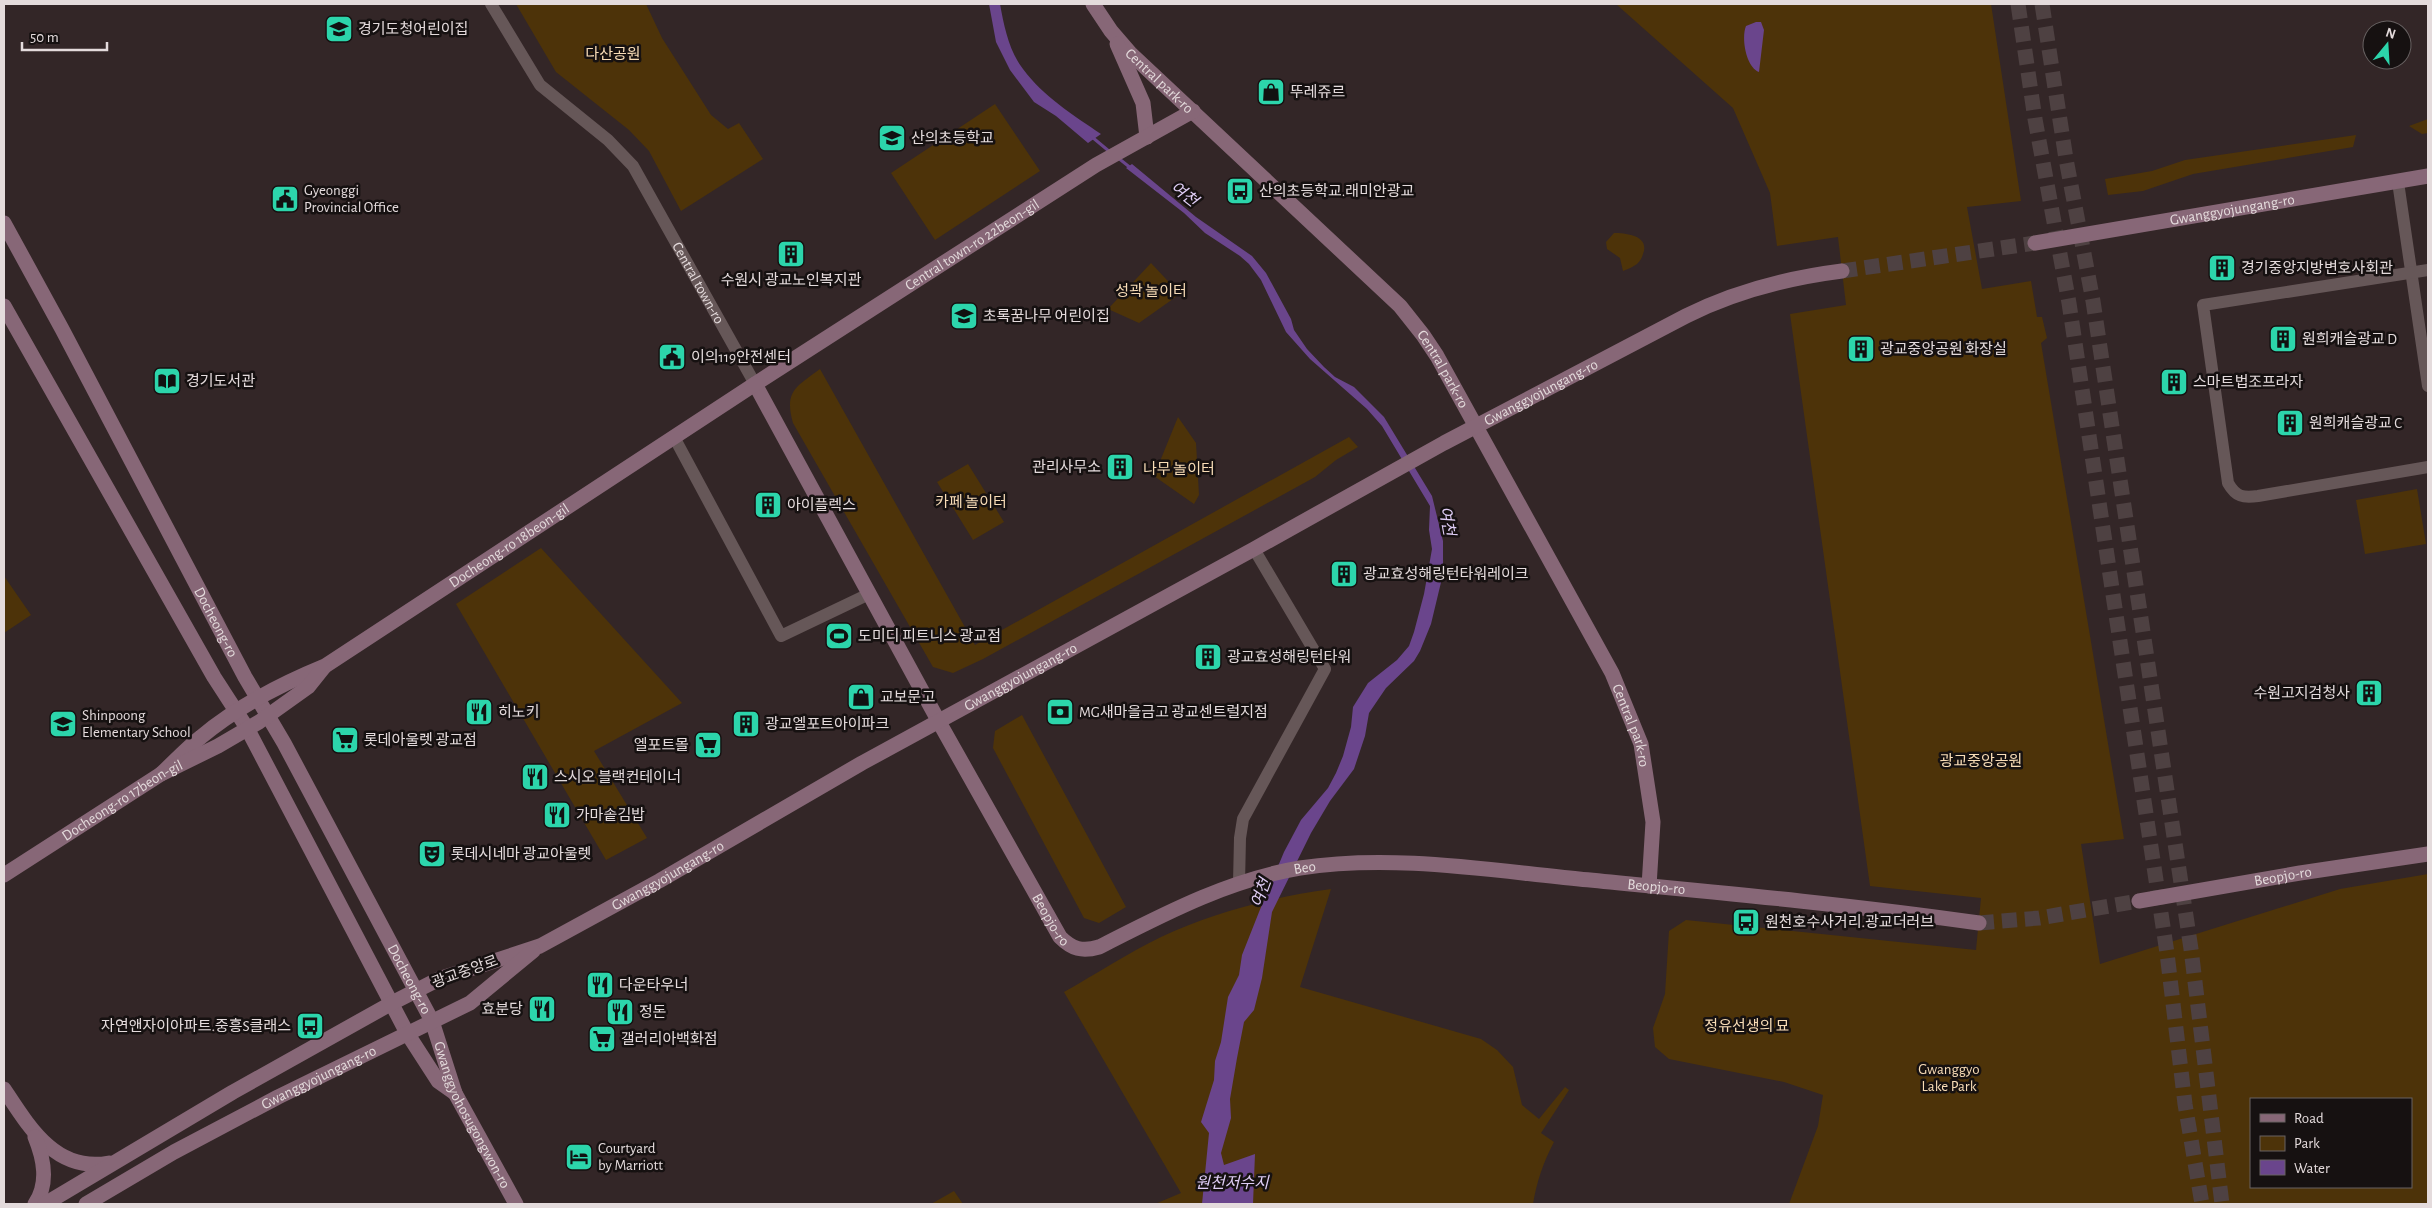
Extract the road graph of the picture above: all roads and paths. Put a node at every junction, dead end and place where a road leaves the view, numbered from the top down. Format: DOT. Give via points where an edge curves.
graph roads {
  1 [pos="491,4"];
  2 [pos="1093,4"];
  3 [pos="1111,31"];
  4 [pos="1193,111"];
  5 [pos="1146,138"];
  6 [pos="2428,176"];
  7 [pos="2398,182"];
  8 [pos="4,223"];
  9 [pos="2035,243"];
  10 [pos="2428,270"];
  11 [pos="1842,271"];
  12 [pos="2411,273"];
  13 [pos="4,306"];
  14 [pos="755,384"];
  15 [pos="2428,386"];
  16 [pos="1475,428"];
  17 [pos="674,437"];
  18 [pos="2428,467"];
  19 [pos="1254,549"];
  20 [pos="869,594"];
  21 [pos="325,666"];
  22 [pos="257,698"];
  23 [pos="237,712"];
  24 [pos="266,716"];
  25 [pos="938,722"];
  26 [pos="247,728"];
  27 [pos="162,774"];
  28 [pos="2428,854"];
  29 [pos="1333,865"];
  30 [pos="4,875"];
  31 [pos="1244,881"];
  32 [pos="1649,886"];
  33 [pos="2139,901"];
  34 [pos="1979,923"];
  35 [pos="540,946"];
  36 [pos="414,991"];
  37 [pos="392,1003"];
  38 [pos="432,1021"];
  39 [pos="408,1033"];
  40 [pos="4,1089"];
  41 [pos="455,1093"];
  42 [pos="31,1129"];
  43 [pos="114,1162"];
  44 [pos="35,1204"];
  45 [pos="45,1204"];
  46 [pos="86,1204"];
  47 [pos="516,1204"];
  1 -- 14 [label="street, Central town-ro" via="540,85 614,146 633,166"];
  2 -- 3 [label="street, Central park-ro"];
  3 -- 4 [label="street, Central park-ro" via="1140,63"];
  3 -- 5 [label="street" via="1143,104"];
  4 -- 5 [label="street, Central town-ro 22beon-gil"];
  4 -- 16 [label="street, Central park-ro" via="1400,306 1437,356"];
  5 -- 14 [label="street, Central town-ro 22beon-gil" via="1096,164"];
  6 -- 7 [label="street, Gwanggyojungang-ro"];
  7 -- 9 [label="street, Gwanggyojungang-ro"];
  7 -- 12 [label="street"];
  8 -- 22 [label="street, Docheong-ro"];
  10 -- 12 [label="street"];
  11 -- 16 [label="street, Gwanggyojungang-ro" via="1788,279 1715,302"];
  12 -- 15 [label="street"];
  12 -- 18 [label="street" via="2203,305 2228,483 2235,494 2240,497 2258,496"];
  13 -- 23 [label="street, Docheong-ro" via="214,677"];
  14 -- 17 [label="street, Docheong-ro 18beon-gil"];
  14 -- 20 [label="street, Central town-ro"];
  16 -- 19 [label="street, Gwanggyojungang-ro"];
  16 -- 32 [label="street, Central park-ro" via="1612,673 1641,744 1653,822"];
  17 -- 20 [label="street" via="781,636"];
  17 -- 21 [label="street, Docheong-ro 18beon-gil"];
  19 -- 25 [label="street, Gwanggyojungang-ro"];
  19 -- 31 [label="street" via="1325,669 1244,819 1240,838"];
  20 -- 25 [label="street, Central town-ro"];
  21 -- 22 [label="street, Docheong-ro 18beon-gil"];
  21 -- 24 [label="street" via="308,688"];
  22 -- 23 [label="street, Docheong-ro 17beon-gil"];
  22 -- 24 [label="street, Docheong-ro"];
  23 -- 26 [label="street, Docheong-ro"];
  23 -- 27 [label="street, Docheong-ro 17beon-gil" via="201,736"];
  24 -- 26 [label="street"];
  24 -- 36 [label="street, Docheong-ro" via="284,743"];
  25 -- 31 [label="street, Beopjo-ro" via="1060,937 1069,946 1088,950 1099,948 1193,900"];
  25 -- 35 [label="street, Gwanggyojungang-ro"];
  26 -- 27 [label="street"];
  26 -- 37 [label="street, Docheong-ro"];
  27 -- 30 [label="street, Docheong-ro 17beon-gil"];
  28 -- 33 [label="street, Beopjo-ro"];
  29 -- 31 [label="street, Beo" via="1299,868"];
  29 -- 32 [label="street, Beopjo-ro" via="1356,862 1432,865"];
  32 -- 34 [label="street, Beopjo-ro" via="1791,898"];
  35 -- 36 [label="street, 광교중앙로" via="439,979"];
  35 -- 38 [label="street, Gwanggyojungang-ro" via="470,1003"];
  36 -- 37 [label="street, 광교중앙로"];
  36 -- 38 [label="street, Docheong-ro"];
  37 -- 39 [label="street, Docheong-ro"];
  37 -- 43 [label="street, Gwanggyojungang-ro"];
  38 -- 39 [label="street, Gwanggyojungang-ro"];
  38 -- 41 [label="street, Gwanggyohosugongwon-ro"];
  39 -- 41 [label="street, Docheong-ro" via="438,1082"];
  39 -- 46 [label="street, Gwanggyojungang-ro" via="174,1152"];
  40 -- 42 [label="street"];
  41 -- 47 [label="street, Gwanggyohosugongwon-ro"];
  42 -- 43 [label="street" via="52,1150 71,1160 94,1166"];
  42 -- 44 [label="street" via="42,1154 45,1173"];
  43 -- 45 [label="street, Gwanggyojungang-ro"];
}
